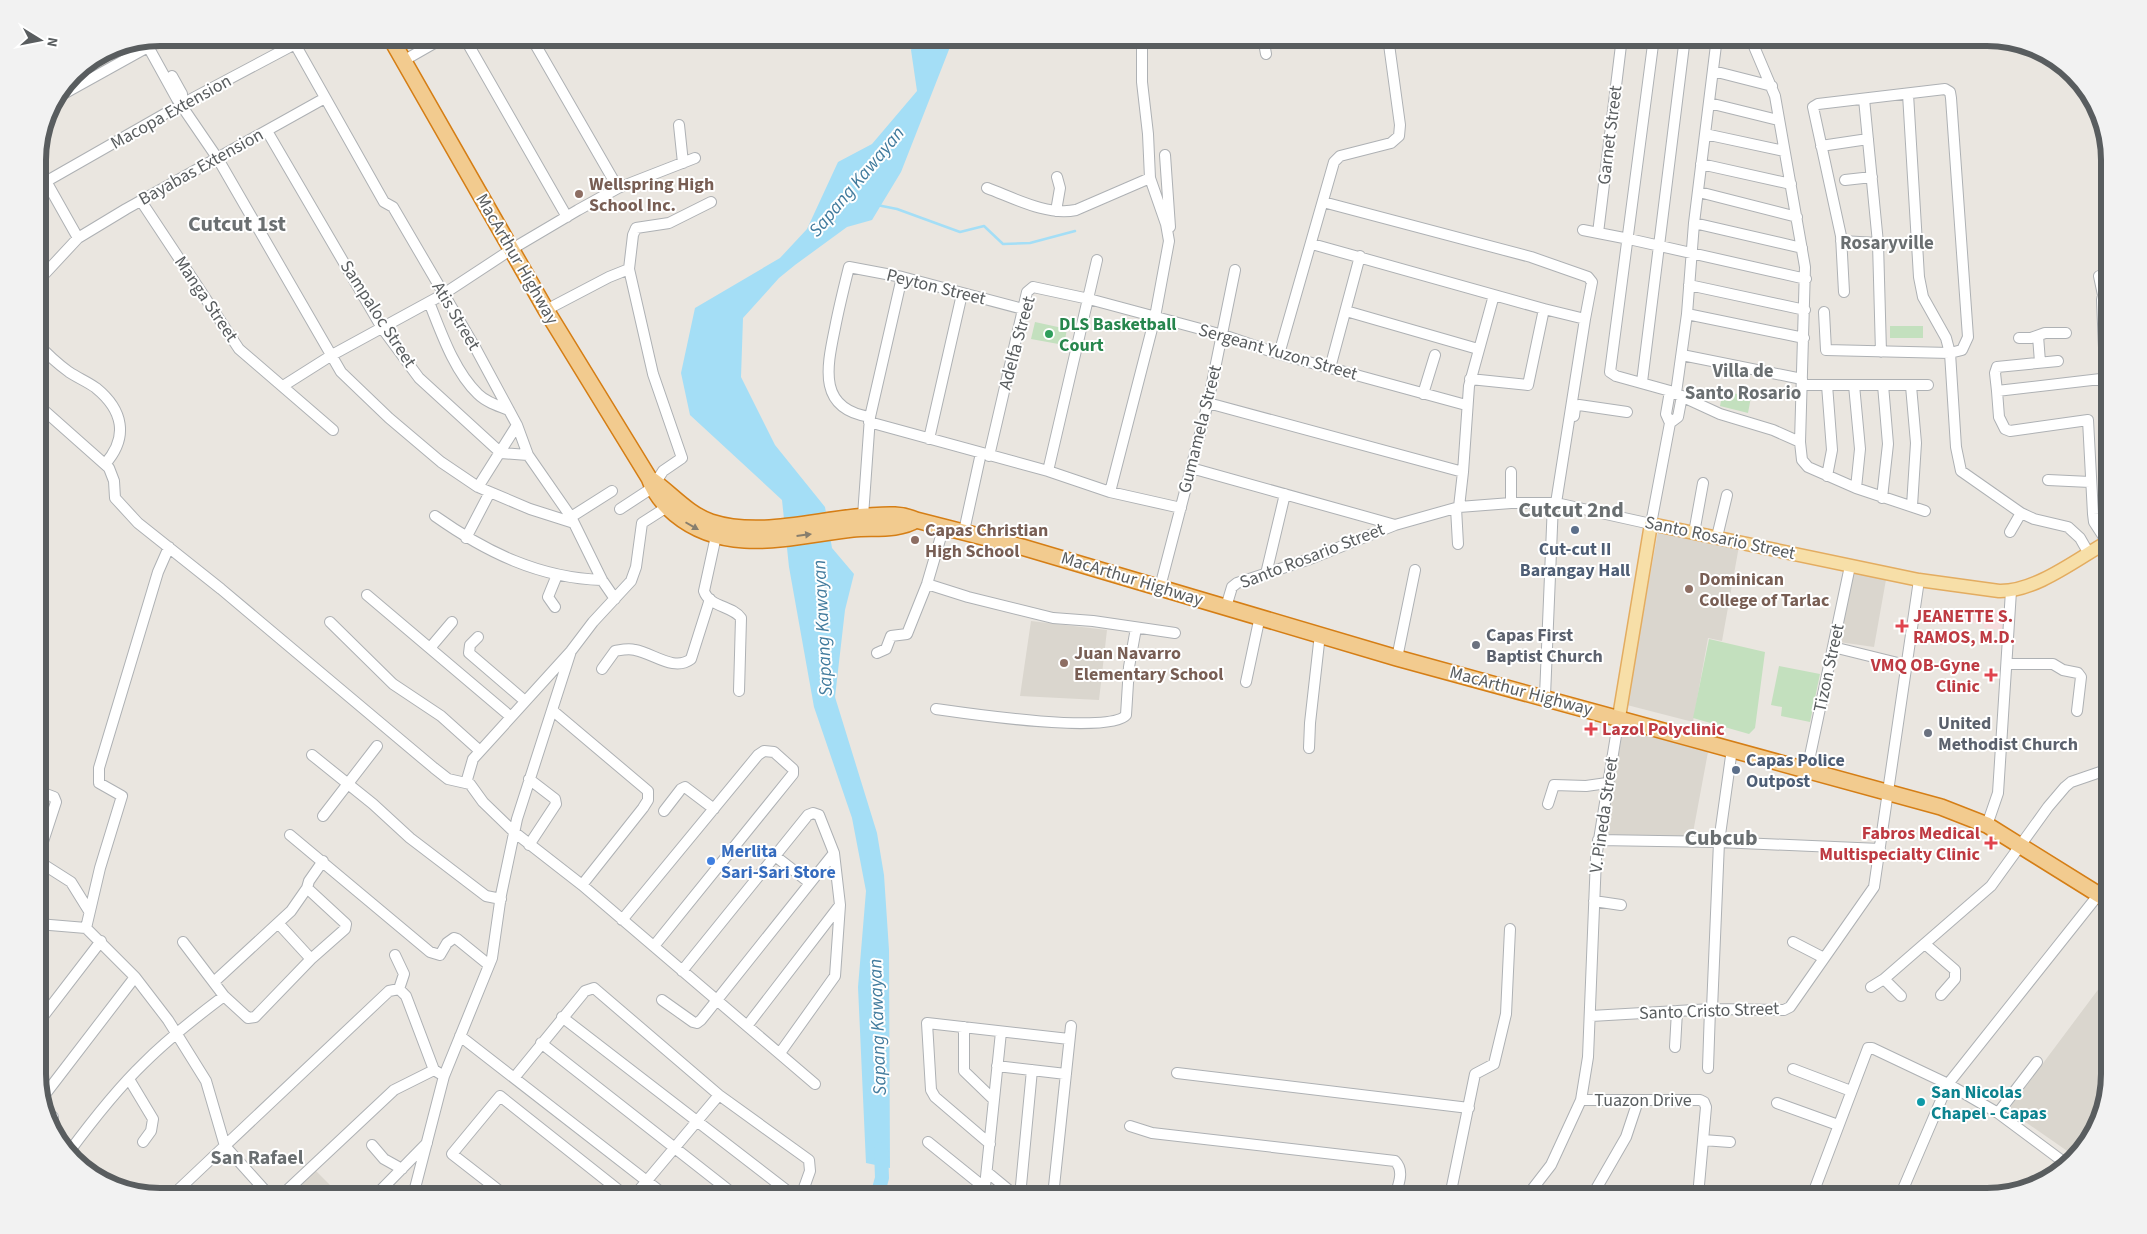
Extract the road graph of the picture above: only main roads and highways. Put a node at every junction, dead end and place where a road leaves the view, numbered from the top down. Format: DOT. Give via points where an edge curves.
graph roads {
  1 [pos="395,46"];
  2 [pos="652,482"];
  3 [pos="1651,524"];
  4 [pos="755,535"];
  5 [pos="2101,546"];
  6 [pos="1619,717"];
  7 [pos="2101,895"];
  1 -- 2 [label="highway, MacArthur Highway" via="546,310"];
  2 -- 4 [label="highway, MacArthur Highway" via="688,510 710,522"];
  2 -- 4 [label="highway, MacArthur Highway, one-way" via="667,507 683,521 716,536"];
  3 -- 5 [label="main road, Santo Rosario Street" via="1919,580 2011,591 2034,583"];
  3 -- 6 [label="main road, V. Pineda Street"];
  4 -- 6 [label="highway, MacArthur Highway" via="906,516 1397,658"];
  6 -- 7 [label="highway, MacArthur Highway" via="1941,806 1987,825"];
}
